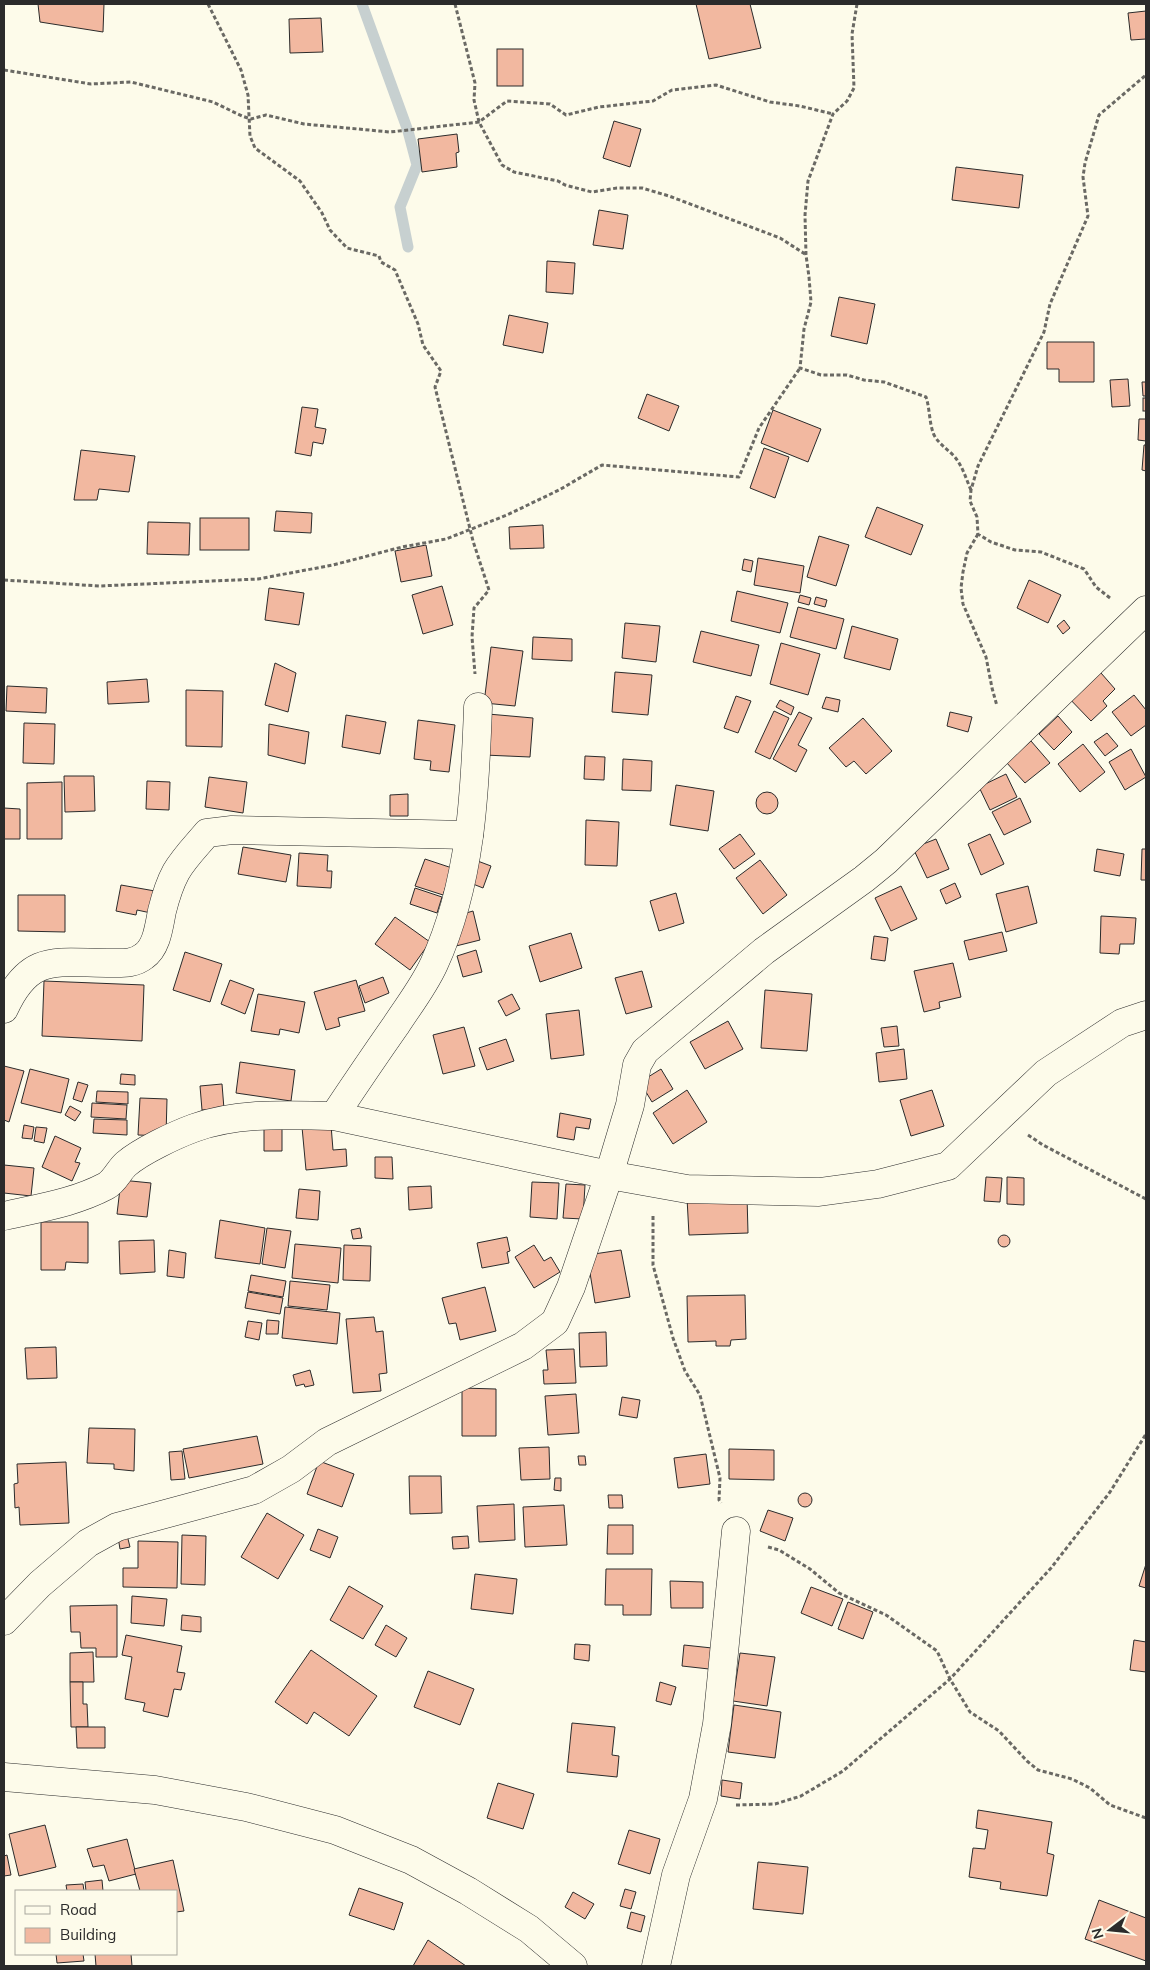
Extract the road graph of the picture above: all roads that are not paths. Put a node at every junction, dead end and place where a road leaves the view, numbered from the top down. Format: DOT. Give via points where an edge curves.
graph roads {
  1 [pos="1146,611"];
  2 [pos="478,706"];
  3 [pos="469,835"];
  4 [pos="4,1009"];
  5 [pos="1146,1015"];
  6 [pos="334,1116"];
  7 [pos="610,1175"];
  8 [pos="4,1216"];
  9 [pos="736,1531"];
  10 [pos="4,1621"];
  11 [pos="4,1777"];
  12 [pos="573,1966"];
  13 [pos="656,1966"];
  1 -- 7 [label="street" via="886,861 764,951 645,1051 637,1064 630,1105"];
  2 -- 3 [label="street" via="475,793"];
  3 -- 4 [label="street" via="232,830 207,833 176,872 156,939 146,956 132,963 40,965 24,975"];
  3 -- 6 [label="street" via="452,919 434,965"];
  5 -- 7 [label="street" via="1122,1023 1046,1073 948,1166 878,1184 819,1192 687,1189"];
  6 -- 7 [label="street"];
  6 -- 8 [label="street" via="243,1117 194,1128 126,1164 108,1185 81,1198"];
  7 -- 10 [label="street" via="571,1287 554,1322 523,1346 327,1442 292,1469 254,1490 117,1527 88,1543 40,1584"];
  9 -- 13 [label="street" via="717,1724 703,1799 676,1875"];
  11 -- 12 [label="street" via="155,1790 246,1807 335,1830 411,1860 468,1891 529,1929"];
}
